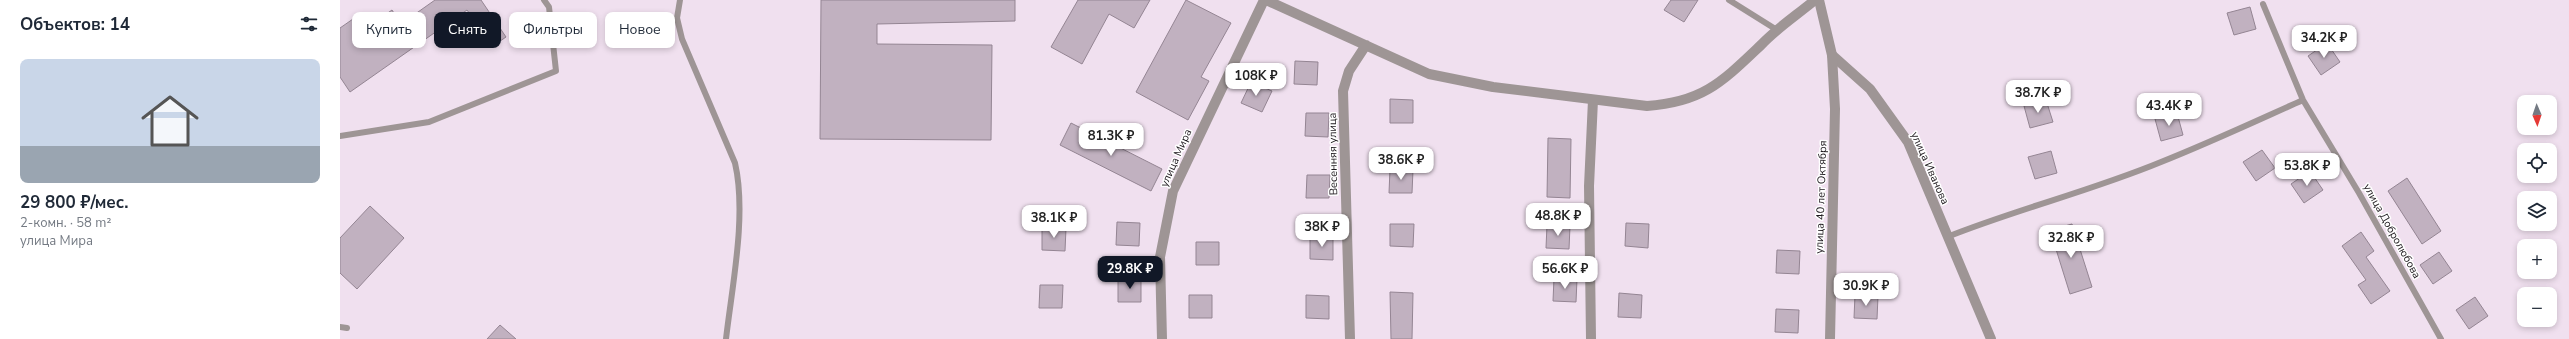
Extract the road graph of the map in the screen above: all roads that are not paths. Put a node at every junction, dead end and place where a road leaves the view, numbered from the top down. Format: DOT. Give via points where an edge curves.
graph roads {
  1 [pos="544,0"];
  2 [pos="680,0"];
  3 [pos="1265,0"];
  4 [pos="1729,0"];
  5 [pos="1815,0"];
  6 [pos="1819,0"];
  7 [pos="2263,4"];
  8 [pos="1777,30"];
  9 [pos="1366,45"];
  10 [pos="1832,55"];
  11 [pos="1593,100"];
  12 [pos="2303,100"];
  13 [pos="340,136"];
  14 [pos="1947,237"];
  15 [pos="726,339"];
  16 [pos="1162,339"];
  17 [pos="1350,339"];
  18 [pos="1591,339"];
  19 [pos="1830,339"];
  20 [pos="1991,339"];
  21 [pos="2441,339"];
  1 -- 13 [label="lane" via="549,7 556,71 429,122"];
  2 -- 15 [label="lane" via="677,18 682,39 735,163 739,181 739,216"];
  3 -- 9 [label="street"];
  3 -- 16 [label="street, улица Мира" via="1173,191 1160,257"];
  4 -- 8 [label="lane"];
  5 -- 8 [label="street"];
  6 -- 10 [label="street"];
  7 -- 12 [label="lane, улица Добролюбова"];
  8 -- 11 [label="street" via="1721,82 1695,97 1669,105 1647,106"];
  9 -- 11 [label="street" via="1430,74 1493,87"];
  9 -- 17 [label="street, Весенняя улица" via="1349,72 1343,91"];
  10 -- 14 [label="street, улица Иванова" via="1870,89 1908,142"];
  10 -- 19 [label="street, улица 40 лет Октября" via="1835,109"];
  11 -- 18 [label="street" via="1589,186"];
  12 -- 14 [label="lane" via="2161,162 2037,207 1991,219"];
  12 -- 21 [label="lane, улица Добролюбова"];
  14 -- 20 [label="street, улица Иванова"];
}
